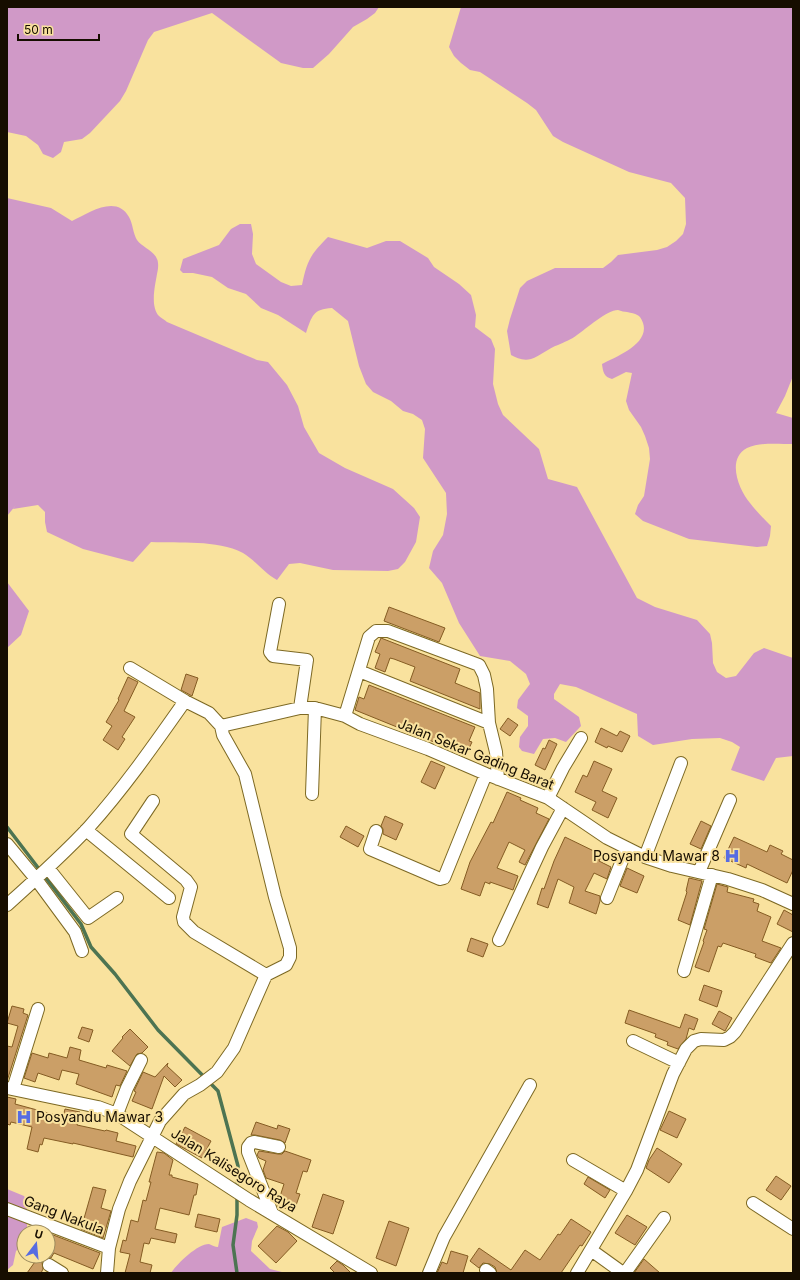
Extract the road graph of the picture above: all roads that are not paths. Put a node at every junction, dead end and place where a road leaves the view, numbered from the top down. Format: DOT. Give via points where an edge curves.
graph roads {
  1 [pos="278,604"];
  2 [pos="130,668"];
  3 [pos="359,671"];
  4 [pos="185,701"];
  5 [pos="300,708"];
  6 [pos="315,708"];
  7 [pos="345,716"];
  8 [pos="489,723"];
  9 [pos="221,726"];
  10 [pos="581,738"];
  11 [pos="681,763"];
  12 [pos="492,776"];
  13 [pos="312,794"];
  14 [pos="548,798"];
  15 [pos="730,800"];
  16 [pos="153,801"];
  17 [pos="563,808"];
  18 [pos="86,830"];
  19 [pos="376,831"];
  20 [pos="7,844"];
  21 [pos="627,848"];
  22 [pos="645,857"];
  23 [pos="698,872"];
  24 [pos="42,874"];
  25 [pos="712,875"];
  26 [pos="117,898"];
  27 [pos="169,898"];
  28 [pos="607,898"];
  29 [pos="792,901"];
  30 [pos="7,906"];
  31 [pos="499,940"];
  32 [pos="793,943"];
  33 [pos="82,951"];
  34 [pos="684,970"];
  35 [pos="266,975"];
  36 [pos="38,1009"];
  37 [pos="633,1041"];
  38 [pos="141,1060"];
  39 [pos="679,1063"];
  40 [pos="530,1085"];
  41 [pos="10,1088"];
  42 [pos="117,1114"];
  43 [pos="152,1136"];
  44 [pos="279,1147"];
  45 [pos="573,1160"];
  46 [pos="626,1191"];
  47 [pos="753,1203"];
  48 [pos="7,1210"];
  49 [pos="272,1213"];
  50 [pos="664,1218"];
  51 [pos="793,1229"];
  52 [pos="109,1248"];
  53 [pos="591,1250"];
  54 [pos="49,1265"];
  55 [pos="62,1273"];
  56 [pos="107,1273"];
  57 [pos="371,1273"];
  58 [pos="429,1273"];
  59 [pos="577,1273"];
  60 [pos="624,1273"];
  1 -- 5 [label="street" via="270,652 273,656 307,660"];
  2 -- 4 [label="street"];
  3 -- 7 [label="street"];
  3 -- 8 [label="street"];
  3 -- 8 [label="street" via="369,637 376,630 388,631 479,665 487,689"];
  4 -- 9 [label="street" via="209,713"];
  4 -- 18 [label="street" via="135,772"];
  5 -- 6 [label="street, Jalan Sekar Gading Barat"];
  5 -- 9 [label="street, Jalan Sekar Gading Barat"];
  6 -- 7 [label="street, Jalan Sekar Gading Barat"];
  6 -- 13 [label="street"];
  7 -- 12 [label="street, Jalan Sekar Gading Barat"];
  8 -- 12 [label="street" via="496,752"];
  9 -- 35 [label="street" via="223,736 245,774 290,948 290,957 286,965"];
  10 -- 14 [label="street"];
  11 -- 22 [label="street"];
  12 -- 14 [label="street, Jalan Sekar Gading Barat"];
  12 -- 19 [label="street" via="444,878 440,879 370,849"];
  14 -- 17 [label="street, Jalan Sekar Gading Barat"];
  15 -- 23 [label="street"];
  16 -- 35 [label="street" via="131,834 191,887 184,922 194,932"];
  17 -- 21 [label="street, Jalan Sekar Gading Barat" via="606,838"];
  17 -- 31 [label="street"];
  18 -- 24 [label="street"];
  18 -- 27 [label="street"];
  20 -- 24 [label="street"];
  21 -- 22 [label="street, Jalan Sekar Gading Barat"];
  21 -- 28 [label="street"];
  22 -- 23 [label="street, Jalan Sekar Gading Barat"];
  23 -- 25 [label="street, Jalan Sekar Gading Barat"];
  24 -- 26 [label="street" via="88,918"];
  24 -- 30 [label="street"];
  24 -- 33 [label="street" via="76,932"];
  25 -- 29 [label="street, Jalan Sekar Gading Barat"];
  25 -- 34 [label="street"];
  32 -- 39 [label="street" via="735,1032 724,1040 694,1041 686,1049"];
  35 -- 43 [label="street" via="234,1048 217,1072 184,1094 160,1121"];
  36 -- 41 [label="street"];
  37 -- 39 [label="street"];
  38 -- 42 [label="street"];
  39 -- 46 [label="street" via="637,1170"];
  40 -- 58 [label="street" via="444,1237"];
  41 -- 42 [label="street, Jalan Kalisegoro Raya" via="98,1107"];
  42 -- 43 [label="street, Jalan Kalisegoro Raya"];
  43 -- 49 [label="street, Jalan Kalisegoro Raya"];
  43 -- 52 [label="street" via="119,1209"];
  44 -- 49 [label="street" via="254,1142 248,1147"];
  45 -- 46 [label="street"];
  46 -- 53 [label="street"];
  47 -- 51 [label="street"];
  48 -- 52 [label="street, Gang Nakula"];
  49 -- 57 [label="street, Jalan Kalisegoro Raya"];
  50 -- 60 [label="street"];
  52 -- 56 [label="street"];
  53 -- 59 [label="street"];
  53 -- 60 [label="street"];
  54 -- 55 [label="street"];
}
